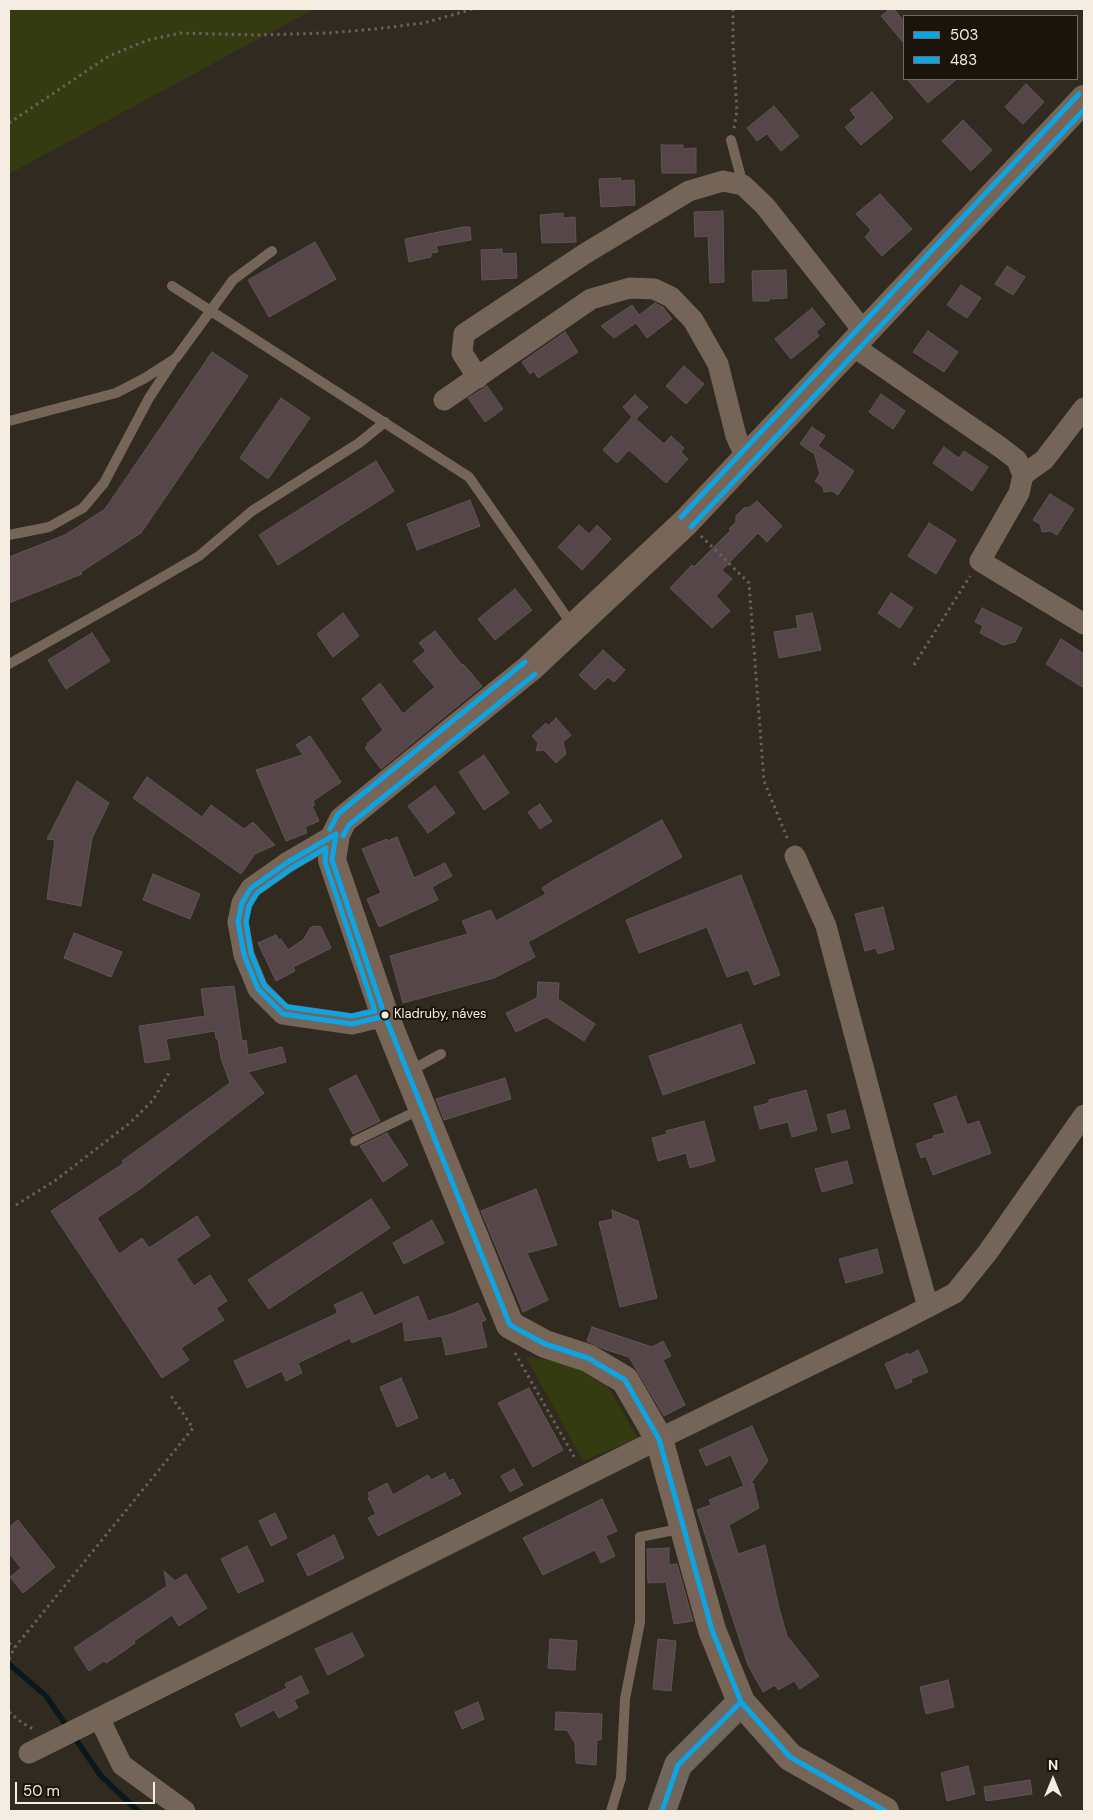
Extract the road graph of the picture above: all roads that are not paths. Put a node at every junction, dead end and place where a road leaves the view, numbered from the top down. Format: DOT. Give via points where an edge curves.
graph roads {
  1 [pos="1084,99"];
  2 [pos="731,140"];
  3 [pos="743,185"];
  4 [pos="272,251"];
  5 [pos="172,286"];
  6 [pos="211,311"];
  7 [pos="859,339"];
  8 [pos="176,358"];
  9 [pos="478,378"];
  10 [pos="444,400"];
  11 [pos="1084,408"];
  12 [pos="9,420"];
  13 [pos="385,422"];
  14 [pos="746,458"];
  15 [pos="1022,475"];
  16 [pos="9,535"];
  17 [pos="1084,624"];
  18 [pos="573,627"];
  19 [pos="9,664"];
  20 [pos="336,834"];
  21 [pos="795,856"];
  22 [pos="385,1016"];
  23 [pos="441,1054"];
  24 [pos="407,1072"];
  25 [pos="422,1108"];
  26 [pos="1084,1115"];
  27 [pos="355,1141"];
  28 [pos="928,1307"];
  29 [pos="658,1439"];
  30 [pos="683,1528"];
  31 [pos="741,1702"];
  32 [pos="99,1718"];
  33 [pos="29,1753"];
  34 [pos="185,1811"];
  35 [pos="612,1811"];
  36 [pos="662,1811"];
  37 [pos="885,1811"];
  1 -- 7 [label="street"];
  2 -- 3 [label="lane"];
  3 -- 7 [label="street" via="765,206"];
  3 -- 9 [label="street" via="723,181 689,191 464,334 462,353"];
  4 -- 6 [label="lane" via="233,280"];
  5 -- 6 [label="lane"];
  6 -- 8 [label="lane"];
  6 -- 13 [label="lane"];
  7 -- 14 [label="street"];
  7 -- 15 [label="street" via="1017,460"];
  8 -- 12 [label="lane" via="116,393"];
  8 -- 16 [label="lane" via="149,398 104,483 83,508 49,527"];
  9 -- 10 [label="street"];
  9 -- 14 [label="street" via="591,299 630,288 654,289 671,297 693,320 718,364 736,436"];
  11 -- 15 [label="street" via="1044,460"];
  13 -- 18 [label="lane" via="469,477"];
  13 -- 19 [label="lane" via="252,511 199,556"];
  14 -- 18 [label="street" via="686,522"];
  15 -- 17 [label="street" via="1019,493 980,561"];
  18 -- 20 [label="street" via="530,668 343,820"];
  20 -- 22 [label="street" via="332,860"];
  20 -- 22 [label="street" via="251,888 242,902 238,922 244,955 258,990 283,1014 352,1024"];
  21 -- 28 [label="street" via="826,926"];
  22 -- 24 [label="street"];
  23 -- 24 [label="lane"];
  24 -- 25 [label="street"];
  25 -- 27 [label="lane"];
  25 -- 29 [label="street" via="510,1325 545,1344 588,1358 625,1380"];
  26 -- 28 [label="street" via="961,1286 955,1293"];
  28 -- 29 [label="street"];
  29 -- 30 [label="street"];
  29 -- 32 [label="street"];
  30 -- 31 [label="street" via="712,1630"];
  30 -- 35 [label="lane" via="640,1537 640,1622 625,1699 621,1778"];
  31 -- 36 [label="highway" via="678,1765"];
  31 -- 37 [label="street" via="790,1756"];
  32 -- 33 [label="street"];
  32 -- 34 [label="street" via="122,1765"];
}
